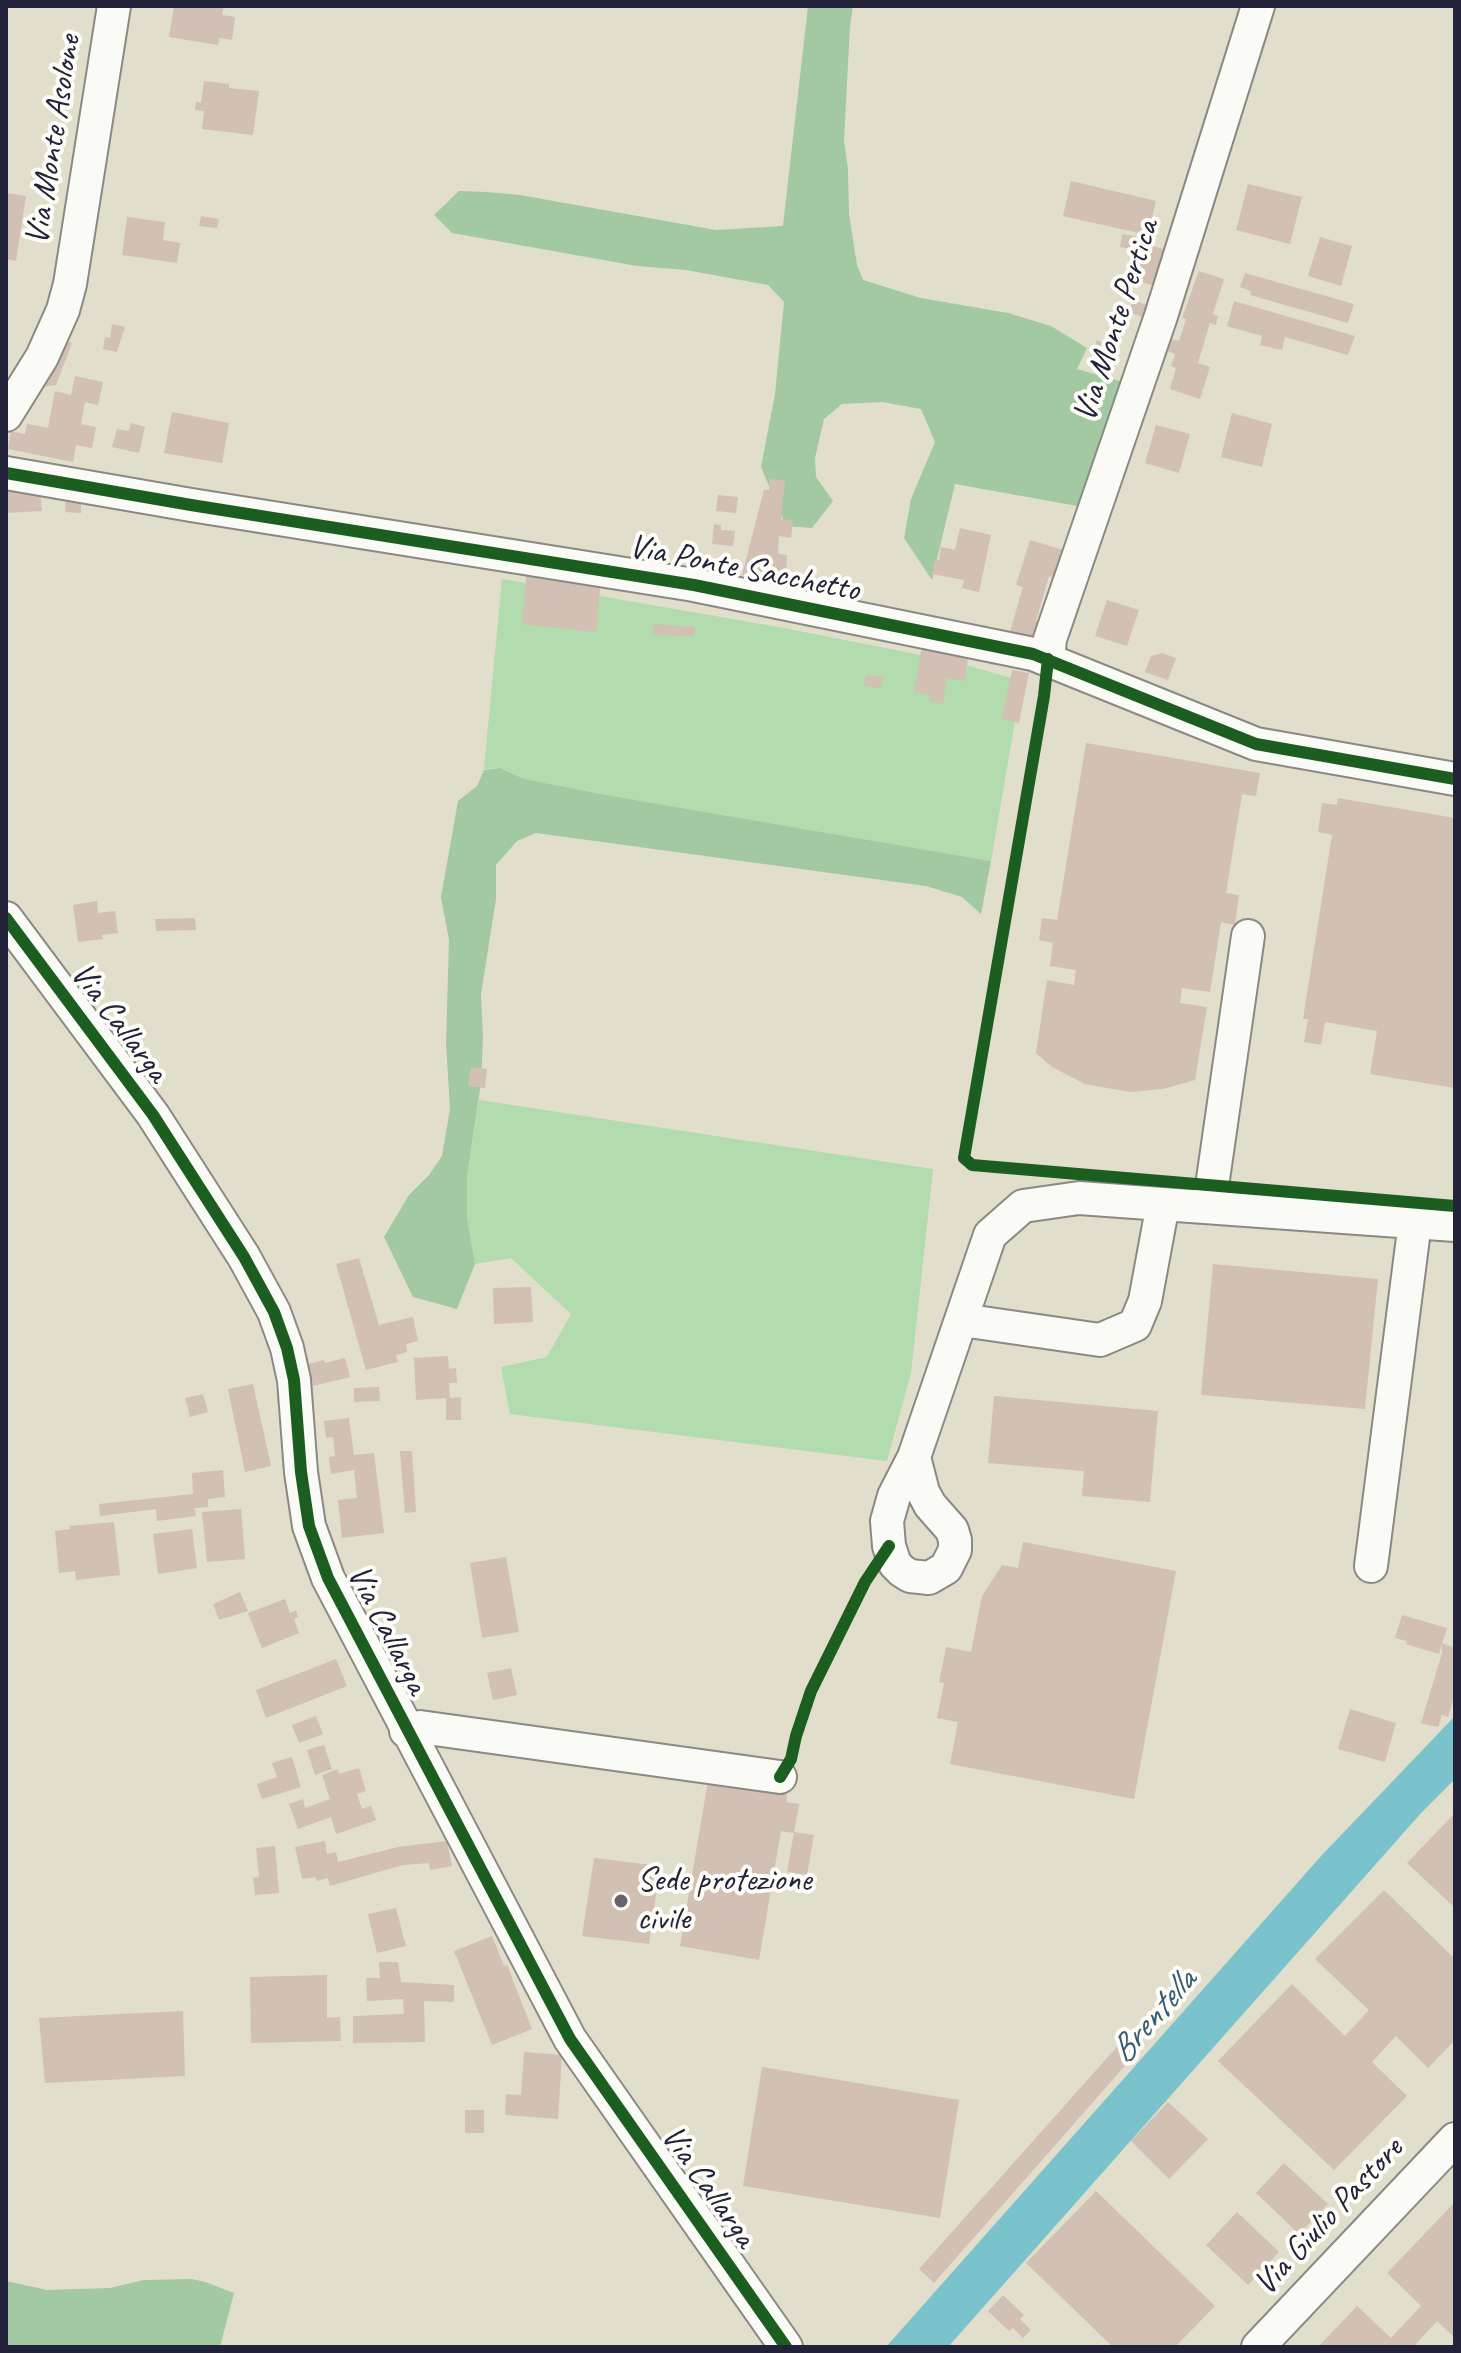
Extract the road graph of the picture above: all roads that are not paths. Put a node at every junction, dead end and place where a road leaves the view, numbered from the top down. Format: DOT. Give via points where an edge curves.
graph roads {
  1 [pos="114,6"];
  2 [pos="1258,6"];
  3 [pos="6,415"];
  4 [pos="6,473"];
  5 [pos="1048,659"];
  6 [pos="1455,779"];
  7 [pos="6,918"];
  8 [pos="1248,936"];
  9 [pos="1163,1204"];
  10 [pos="1209,1207"];
  11 [pos="1415,1222"];
  12 [pos="1455,1225"];
  13 [pos="962,1320"];
  14 [pos="914,1457"];
  15 [pos="1371,1566"];
  16 [pos="406,1731"];
  17 [pos="780,1777"];
  18 [pos="1455,2139"];
  19 [pos="786,2347"];
  20 [pos="1258,2347"];
  1 -- 3 [label="street, Via Monte Asolone" via="70,284 42,357"];
  2 -- 5 [label="street, Via Monte Pertica" via="1161,316 1050,639"];
  4 -- 5 [label="street, Via Ponte Sacchetto" via="694,585"];
  5 -- 6 [label="street, Via Ponte Sacchetto" via="1256,744"];
  7 -- 16 [label="street, Via Callarga" via="153,1115 274,1312 294,1380 309,1526 328,1578"];
  8 -- 10 [label="street"];
  9 -- 10 [label="street"];
  9 -- 13 [label="street" via="1079,1198 1023,1206 990,1235"];
  9 -- 13 [label="street" via="1145,1301 1135,1325 1100,1340"];
  10 -- 11 [label="street"];
  11 -- 12 [label="street"];
  11 -- 15 [label="street"];
  13 -- 14 [label="street"];
  16 -- 17 [label="street, Via Callarga" via="420,1727"];
  16 -- 19 [label="street, Via Callarga" via="570,2039"];
  18 -- 20 [label="street, Via Giulio Pastore"];
}
